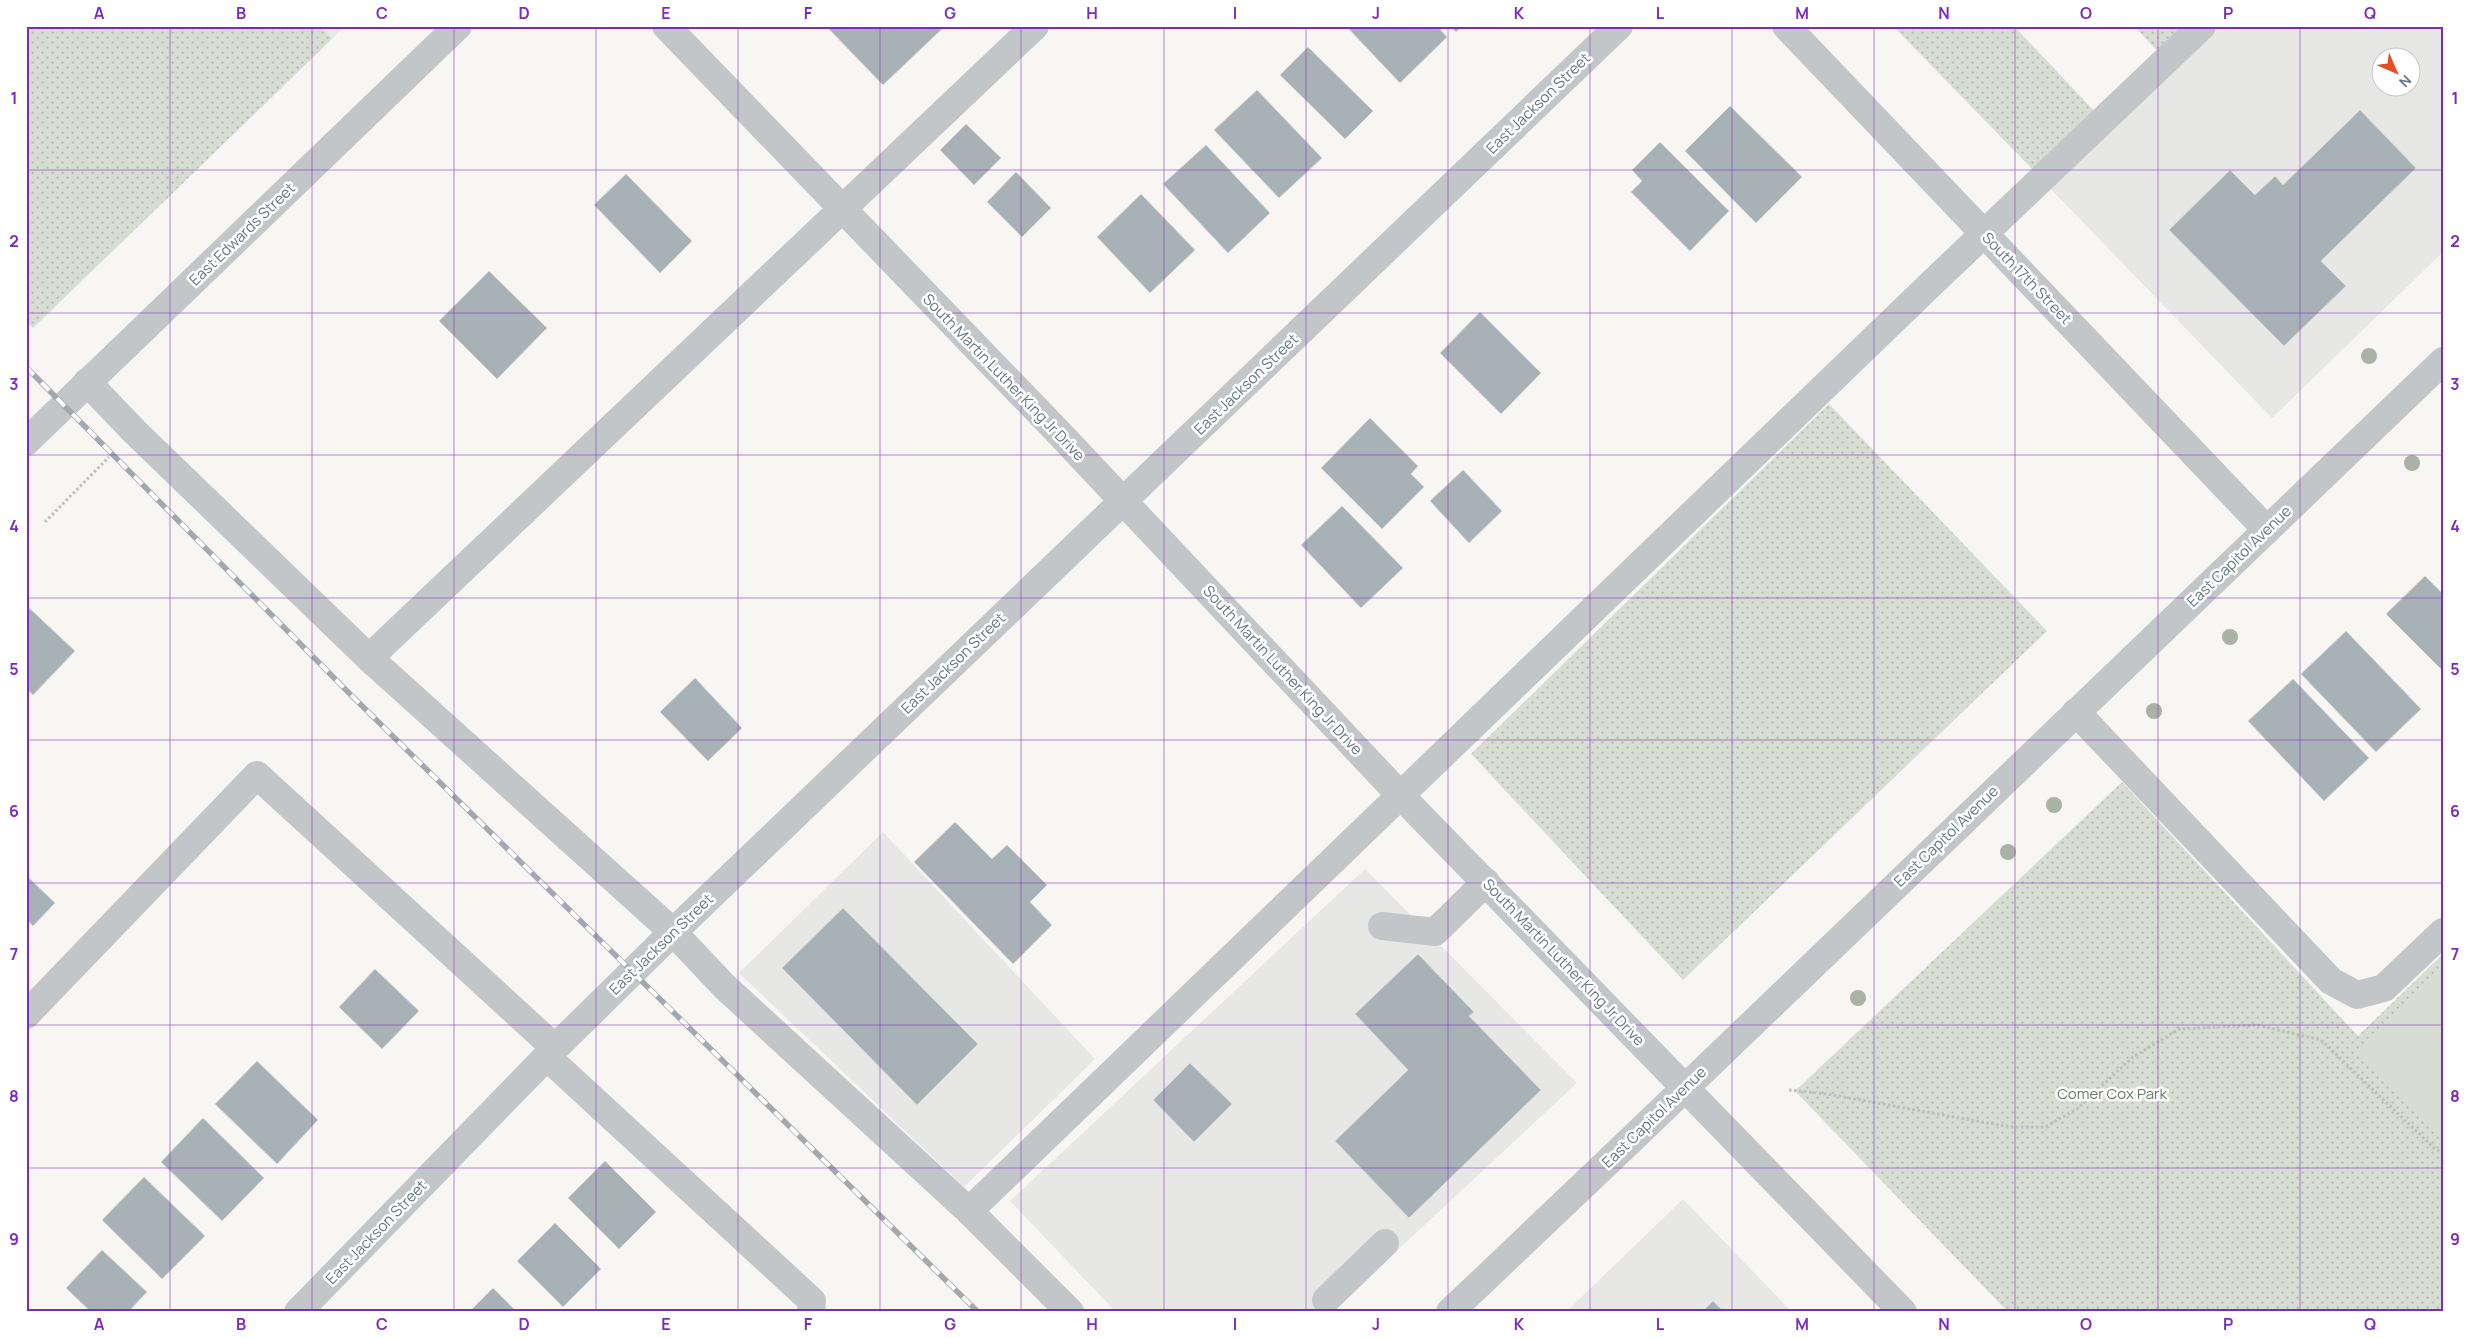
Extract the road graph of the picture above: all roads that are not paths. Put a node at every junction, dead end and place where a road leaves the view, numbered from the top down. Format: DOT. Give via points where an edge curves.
graph roads {
  1 [pos="458,26"];
  2 [pos="666,26"];
  3 [pos="1035,26"];
  4 [pos="1619,26"];
  5 [pos="1786,26"];
  6 [pos="2202,26"];
  7 [pos="842,210"];
  8 [pos="1984,233"];
  9 [pos="2443,361"];
  10 [pos="87,382"];
  11 [pos="26,442"];
  12 [pos="1124,501"];
  13 [pos="2267,530"];
  14 [pos="368,658"];
  15 [pos="2076,712"];
  16 [pos="1401,796"];
  17 [pos="1486,882"];
  18 [pos="1382,926"];
  19 [pos="673,932"];
  20 [pos="2443,932"];
  21 [pos="26,1015"];
  22 [pos="551,1053"];
  23 [pos="1686,1087"];
  24 [pos="970,1211"];
  25 [pos="1385,1243"];
  26 [pos="1326,1300"];
  27 [pos="298,1312"];
  28 [pos="812,1312"];
  29 [pos="1070,1312"];
  30 [pos="1450,1312"];
  31 [pos="1903,1312"];
  1 -- 10 [label="street, East Edwards Street"];
  2 -- 7 [label="street, South Martin Luther King Jr Drive"];
  3 -- 7 [label="street"];
  4 -- 12 [label="street, East Jackson Street"];
  5 -- 8 [label="street, South 17th Street"];
  6 -- 8 [label="street"];
  7 -- 12 [label="street, South Martin Luther King Jr Drive"];
  7 -- 14 [label="street"];
  8 -- 13 [label="street, South 17th Street"];
  8 -- 16 [label="street"];
  9 -- 13 [label="street, East Capitol Avenue"];
  10 -- 11 [label="street, East Edwards Street"];
  10 -- 14 [label="street"];
  12 -- 16 [label="street, South Martin Luther King Jr Drive"];
  12 -- 19 [label="street, East Jackson Street"];
  13 -- 15 [label="street, East Capitol Avenue"];
  14 -- 19 [label="street"];
  15 -- 20 [label="street" via="2331,981 2357,996 2384,988"];
  15 -- 23 [label="street, East Capitol Avenue"];
  16 -- 17 [label="street, South Martin Luther King Jr Drive"];
  16 -- 24 [label="street"];
  17 -- 18 [label="street" via="1435,932"];
  17 -- 23 [label="street, South Martin Luther King Jr Drive"];
  19 -- 22 [label="street, East Jackson Street"];
  19 -- 24 [label="street" via="724,986"];
  21 -- 22 [label="street" via="258,776"];
  22 -- 27 [label="street, East Jackson Street"];
  22 -- 28 [label="street" via="812,1301"];
  23 -- 30 [label="street, East Capitol Avenue"];
  23 -- 31 [label="street, South Martin Luther King Jr Drive"];
  24 -- 29 [label="street"];
  25 -- 26 [label="street"];
}
